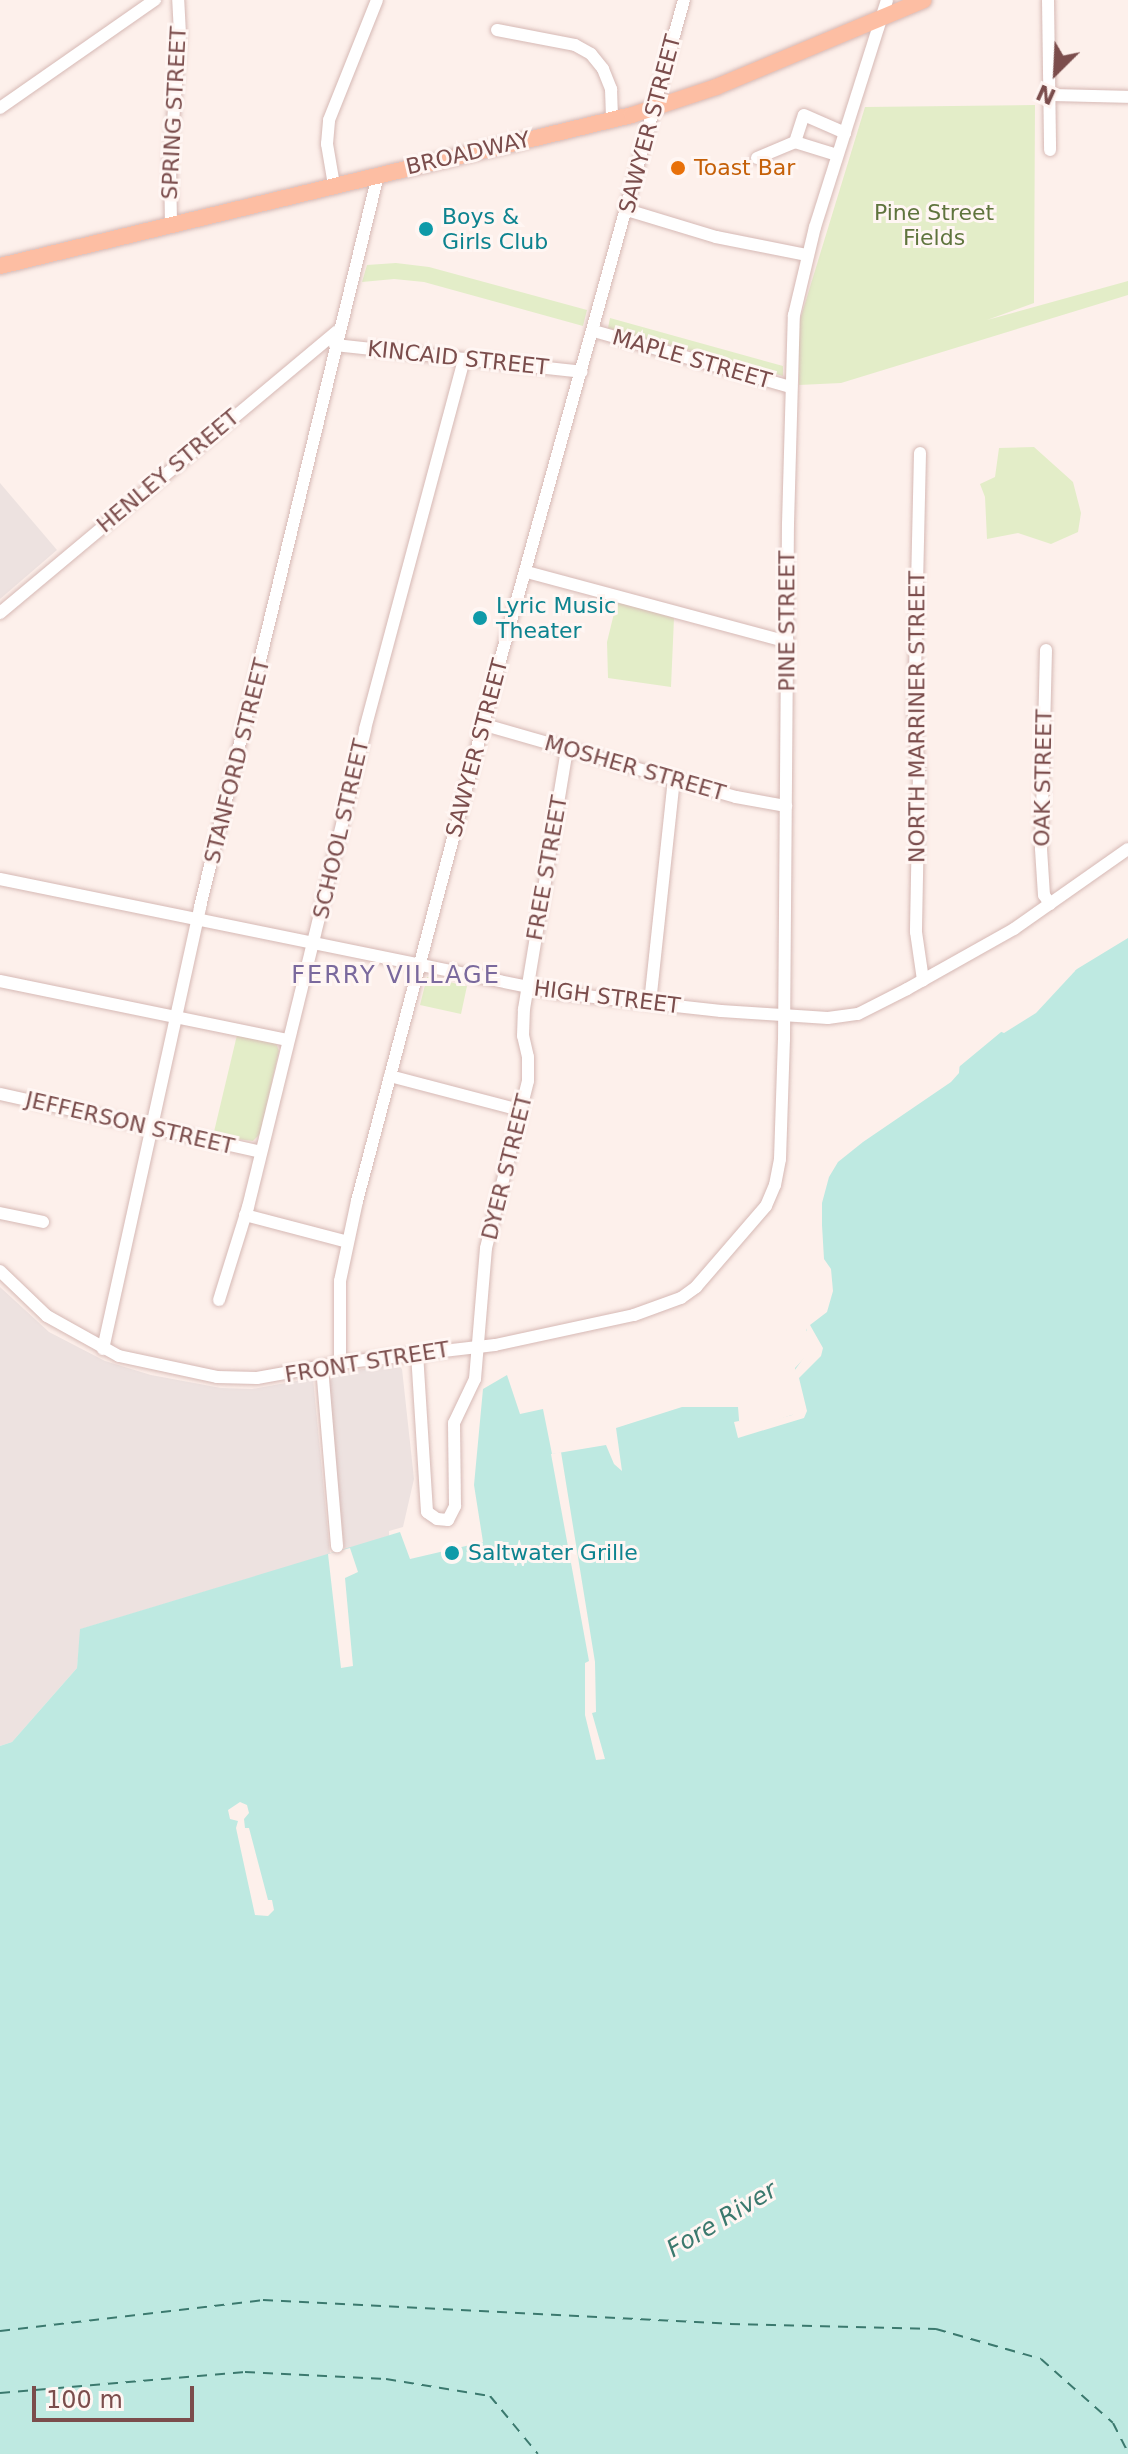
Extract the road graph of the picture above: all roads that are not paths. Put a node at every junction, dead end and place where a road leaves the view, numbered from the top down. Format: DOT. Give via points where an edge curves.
graph roads {
  1 [pos="155,0"];
  2 [pos="178,0"];
  3 [pos="377,0"];
  4 [pos="684,0"];
  5 [pos="887,0"];
  6 [pos="924,0"];
  7 [pos="1048,0"];
  8 [pos="881,18"];
  9 [pos="497,30"];
  10 [pos="1048,95"];
  11 [pos="1128,97"];
  12 [pos="0,108"];
  13 [pos="654,109"];
  14 [pos="612,119"];
  15 [pos="845,133"];
  16 [pos="795,142"];
  17 [pos="1050,150"];
  18 [pos="837,155"];
  19 [pos="757,158"];
  20 [pos="378,175"];
  21 [pos="334,185"];
  22 [pos="627,210"];
  23 [pos="171,225"];
  24 [pos="807,255"];
  25 [pos="0,266"];
  26 [pos="337,331"];
  27 [pos="594,331"];
  28 [pos="335,345"];
  29 [pos="464,359"];
  30 [pos="582,372"];
  31 [pos="791,387"];
  32 [pos="920,453"];
  33 [pos="527,572"];
  34 [pos="0,613"];
  35 [pos="788,642"];
  36 [pos="1046,650"];
  37 [pos="485,725"];
  38 [pos="567,749"];
  39 [pos="674,779"];
  40 [pos="786,806"];
  41 [pos="1128,849"];
  42 [pos="0,879"];
  43 [pos="1050,904"];
  44 [pos="197,919"];
  45 [pos="314,944"];
  46 [pos="419,965"];
  47 [pos="923,980"];
  48 [pos="0,981"];
  49 [pos="527,988"];
  50 [pos="650,1003"];
  51 [pos="784,1016"];
  52 [pos="175,1018"];
  53 [pos="288,1040"];
  54 [pos="390,1076"];
  55 [pos="0,1094"];
  56 [pos="520,1110"];
  57 [pos="152,1127"];
  58 [pos="261,1152"];
  59 [pos="0,1213"];
  60 [pos="245,1215"];
  61 [pos="43,1222"];
  62 [pos="348,1242"];
  63 [pos="735,1242"];
  64 [pos="0,1271"];
  65 [pos="219,1300"];
  66 [pos="476,1346"];
  67 [pos="103,1349"];
  68 [pos="417,1353"];
  69 [pos="340,1363"];
  70 [pos="322,1367"];
  71 [pos="337,1546"];
  1 -- 12 [label="street"];
  2 -- 23 [label="street, SPRING STREET"];
  3 -- 21 [label="street" via="329,120"];
  4 -- 13 [label="street, SAWYER STREET"];
  5 -- 8 [label="street, PINE STREET"];
  6 -- 8 [label="main road, BROADWAY"];
  7 -- 10 [label="street"];
  8 -- 13 [label="main road, BROADWAY"];
  8 -- 15 [label="street, PINE STREET"];
  9 -- 14 [label="street" via="575,45 591,54 611,89"];
  10 -- 11 [label="street"];
  10 -- 17 [label="street"];
  13 -- 14 [label="main road, BROADWAY"];
  13 -- 22 [label="street, SAWYER STREET"];
  14 -- 20 [label="main road, BROADWAY"];
  15 -- 16 [label="street" via="804,115"];
  15 -- 18 [label="street, PINE STREET"];
  16 -- 18 [label="street"];
  16 -- 19 [label="street"];
  18 -- 24 [label="street, PINE STREET"];
  20 -- 21 [label="main road, BROADWAY"];
  20 -- 26 [label="street, STANFORD STREET"];
  21 -- 23 [label="main road, BROADWAY"];
  22 -- 24 [label="street" via="716,237"];
  22 -- 27 [label="street, SAWYER STREET"];
  23 -- 25 [label="main road, BROADWAY"];
  24 -- 31 [label="street, PINE STREET" via="794,315"];
  26 -- 28 [label="street, STANFORD STREET"];
  26 -- 34 [label="street, HENLEY STREET"];
  27 -- 30 [label="street, SAWYER STREET"];
  27 -- 31 [label="street, MAPLE STREET"];
  28 -- 29 [label="street, KINCAID STREET"];
  28 -- 44 [label="street, STANFORD STREET"];
  29 -- 30 [label="street, KINCAID STREET"];
  29 -- 45 [label="street, SCHOOL STREET"];
  30 -- 33 [label="street, SAWYER STREET"];
  31 -- 35 [label="street, PINE STREET"];
  32 -- 47 [label="street, NORTH MARRINER STREET" via="914,714 919,773 916,932"];
  33 -- 35 [label="street"];
  33 -- 37 [label="street, SAWYER STREET"];
  35 -- 40 [label="street, PINE STREET"];
  36 -- 43 [label="street, OAK STREET" via="1041,849 1044,895"];
  37 -- 38 [label="street, MOSHER STREET"];
  37 -- 46 [label="street, SAWYER STREET"];
  38 -- 39 [label="street, MOSHER STREET"];
  38 -- 49 [label="street, FREE STREET"];
  39 -- 40 [label="street, MOSHER STREET"];
  39 -- 50 [label="street"];
  40 -- 51 [label="street, PINE STREET"];
  41 -- 43 [label="street, HIGH STREET"];
  42 -- 44 [label="street, HIGH STREET"];
  43 -- 47 [label="street, HIGH STREET"];
  44 -- 45 [label="street, HIGH STREET"];
  44 -- 52 [label="street, STANFORD STREET"];
  45 -- 46 [label="street, HIGH STREET"];
  45 -- 53 [label="street, SCHOOL STREET"];
  46 -- 49 [label="street, HIGH STREET"];
  46 -- 54 [label="street, SAWYER STREET"];
  47 -- 51 [label="street, HIGH STREET" via="858,1014"];
  48 -- 52 [label="street"];
  49 -- 50 [label="street, HIGH STREET"];
  49 -- 56 [label="street, DYER STREET" via="522,1027 528,1081"];
  50 -- 51 [label="street, HIGH STREET"];
  51 -- 63 [label="street, PINE STREET" via="775,1185 766,1206"];
  52 -- 53 [label="street"];
  52 -- 57 [label="street, STANFORD STREET"];
  53 -- 58 [label="street, SCHOOL STREET"];
  54 -- 56 [label="street"];
  54 -- 62 [label="street, SAWYER STREET"];
  55 -- 57 [label="street, JEFFERSON STREET"];
  56 -- 66 [label="street, DYER STREET" via="486,1248"];
  57 -- 58 [label="street, JEFFERSON STREET"];
  57 -- 67 [label="street, STANFORD STREET"];
  58 -- 60 [label="street, SCHOOL STREET"];
  59 -- 61 [label="street"];
  60 -- 62 [label="street"];
  60 -- 65 [label="street, SCHOOL STREET"];
  62 -- 69 [label="street, SAWYER STREET" via="340,1281"];
  63 -- 66 [label="street, FRONT STREET" via="681,1298 634,1315"];
  64 -- 67 [label="street, FRONT STREET" via="47,1316"];
  66 -- 68 [label="street, FRONT STREET"];
  66 -- 68 [label="street, DYER STREET" via="475,1379 454,1423 455,1506 448,1520 427,1512"];
  67 -- 70 [label="street, FRONT STREET" via="217,1377 257,1378"];
  68 -- 69 [label="street, FRONT STREET"];
  69 -- 70 [label="street, FRONT STREET"];
  70 -- 71 [label="street"];
}
